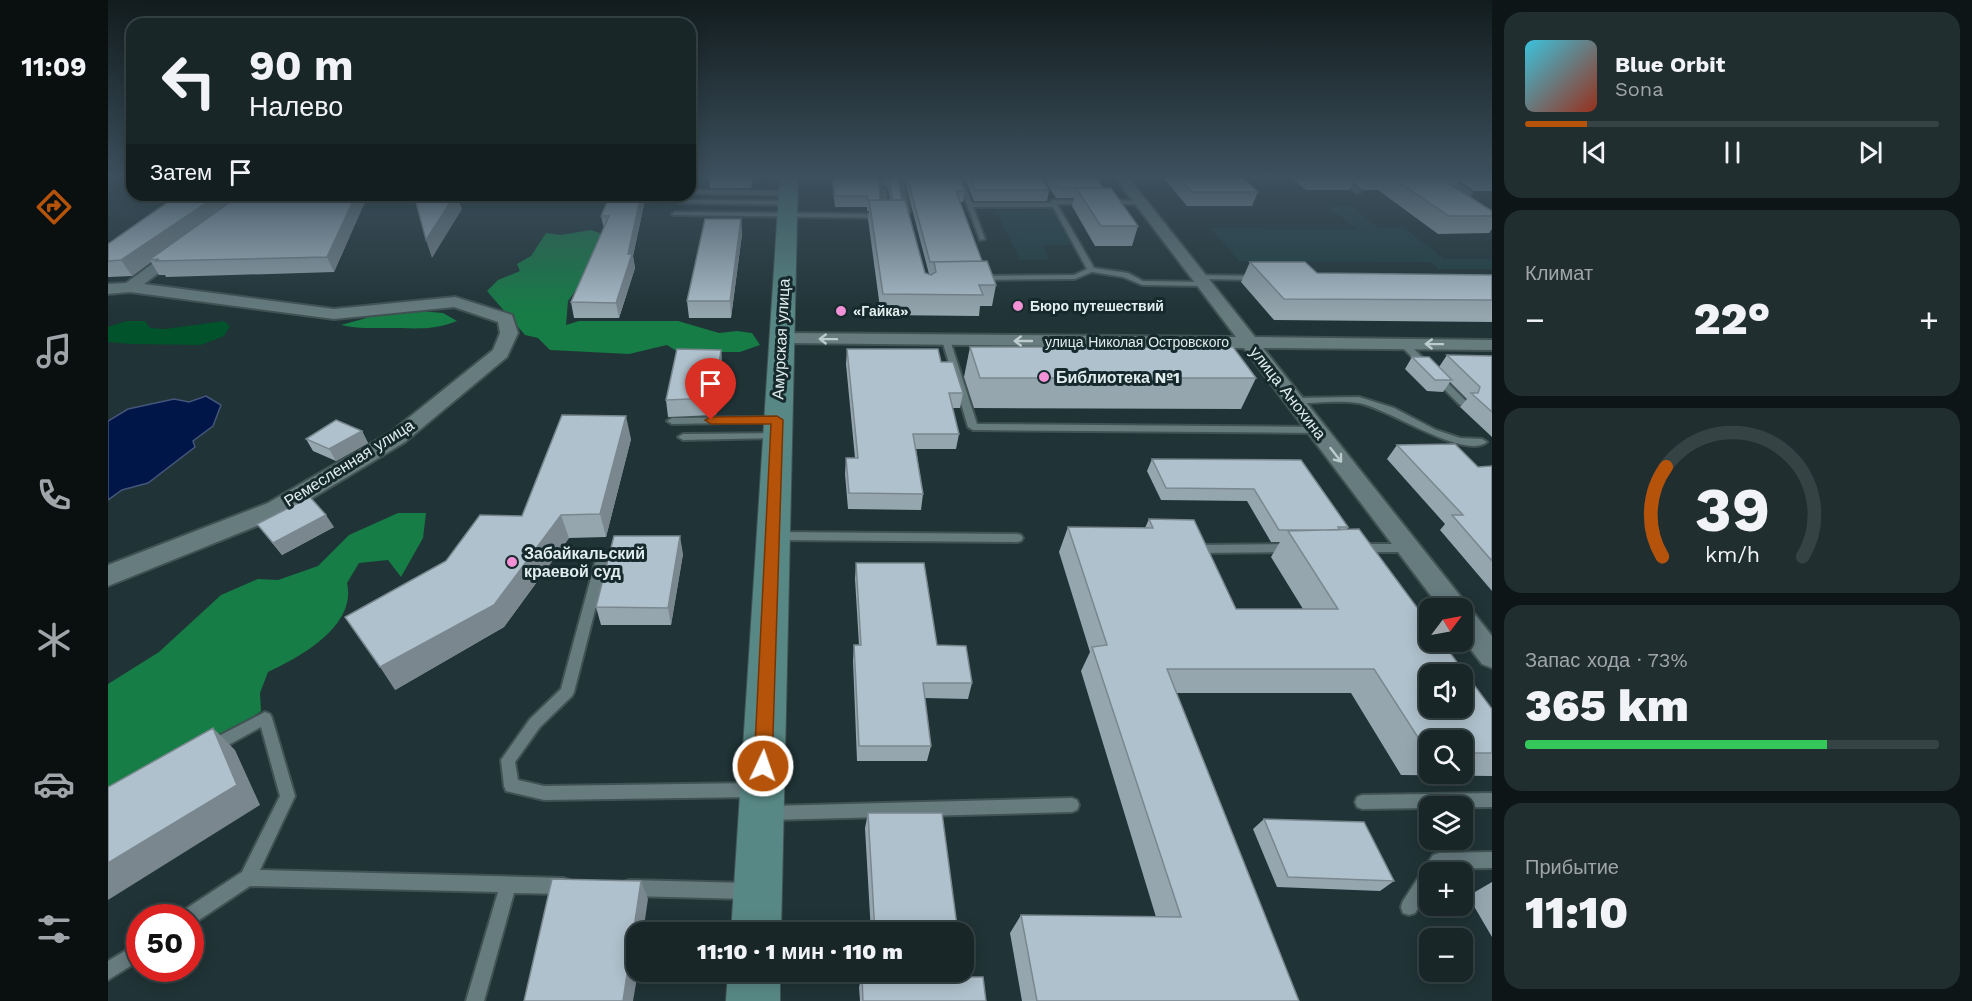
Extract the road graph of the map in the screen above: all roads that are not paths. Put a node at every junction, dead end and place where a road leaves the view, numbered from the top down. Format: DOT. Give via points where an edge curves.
graph roads {
  1 [pos="787,223"];
  2 [pos="976,223"];
  3 [pos="1065,223"];
  4 [pos="1156,223"];
  5 [pos="982,239"];
  6 [pos="193,241"];
  7 [pos="1092,270"];
  8 [pos="971,278"];
  9 [pos="1269,278"];
  10 [pos="1201,280"];
  11 [pos="130,287"];
  12 [pos="108,289"];
  13 [pos="783,338"];
  14 [pos="946,340"];
  15 [pos="1249,342"];
  16 [pos="1404,344"];
  17 [pos="1492,345"];
  18 [pos="1294,401"];
  19 [pos="1463,403"];
  20 [pos="672,421"];
  21 [pos="777,428"];
  22 [pos="1316,430"];
  23 [pos="683,437"];
  24 [pos="1482,442"];
  25 [pos="773,536"];
  26 [pos="1017,538"];
  27 [pos="1302,548"];
  28 [pos="1350,548"];
  29 [pos="1409,548"];
  30 [pos="1195,549"];
  31 [pos="600,562"];
  32 [pos="108,576"];
  33 [pos="1448,598"];
  34 [pos="1473,631"];
  35 [pos="1492,656"];
  36 [pos="202,753"];
  37 [pos="1492,800"];
  38 [pos="762,801"];
  39 [pos="1362,802"];
  40 [pos="1072,805"];
  41 [pos="1492,860"];
  42 [pos="1438,862"];
  43 [pos="248,878"];
  44 [pos="508,884"];
  45 [pos="579,886"];
  46 [pos="615,888"];
  47 [pos="758,891"];
  48 [pos="1419,891"];
  49 [pos="204,907"];
  50 [pos="1409,907"];
  51 [pos="757,922"];
  52 [pos="126,959"];
  53 [pos="108,971"];
  54 [pos="754,982"];
  55 [pos="475,1001"];
  56 [pos="753,1001"];
  1 -- 13 [label="main road, Амурская улица"];
  2 -- 5 [label="lane"];
  3 -- 7 [label="lane"];
  4 -- 10 [label="street, улица Анохина"];
  6 -- 11 [label="street"];
  7 -- 8 [label="lane" via="1075,277"];
  7 -- 10 [label="lane" via="1125,275 1142,283"];
  9 -- 10 [label="lane"];
  10 -- 15 [label="street, улица Анохина"];
  11 -- 12 [label="street, Ремесленная улица"];
  11 -- 32 [label="street, Ремесленная улица" via="334,314 455,302 506,319 509,333 501,353 398,437 276,509"];
  14 -- 13 [label="street, улица Николая Островского, one-way"];
  13 -- 21 [label="main road, Амурская улица"];
  15 -- 14 [label="street, улица Николая Островского, one-way"];
  14 -- 22 [label="lane" via="973,427"];
  15 -- 16 [label="street, улица Николая Островского"];
  15 -- 18 [label="street, улица Анохина"];
  17 -- 16 [label="street, улица Николая Островского, one-way"];
  16 -- 19 [label="lane"];
  18 -- 22 [label="street, улица Анохина"];
  18 -- 24 [label="lane" via="1359,400 1459,441"];
  20 -- 21 [label="lane"];
  21 -- 23 [label="lane"];
  21 -- 25 [label="main road, Амурская улица"];
  22 -- 29 [label="street, улица Анохина, one-way"];
  25 -- 26 [label="lane"];
  25 -- 38 [label="main road, Амурская улица"];
  27 -- 30 [label="lane"];
  28 -- 29 [label="lane"];
  29 -- 33 [label="street, улица Анохина"];
  31 -- 38 [label="lane" via="567,692 535,723 508,760 511,786 544,794"];
  34 -- 35 [label="street"];
  36 -- 43 [label="lane" via="265,718 288,796"];
  37 -- 39 [label="lane"];
  38 -- 40 [label="lane"];
  38 -- 47 [label="main road, Амурская улица"];
  41 -- 42 [label="lane"];
  43 -- 44 [label="lane"];
  43 -- 49 [label="lane"];
  44 -- 45 [label="lane"];
  44 -- 55 [label="lane"];
  46 -- 47 [label="lane"];
  47 -- 51 [label="main road, Амурская улица"];
  48 -- 50 [label="lane"];
  52 -- 53 [label="lane"];
  54 -- 56 [label="main road"];
}
